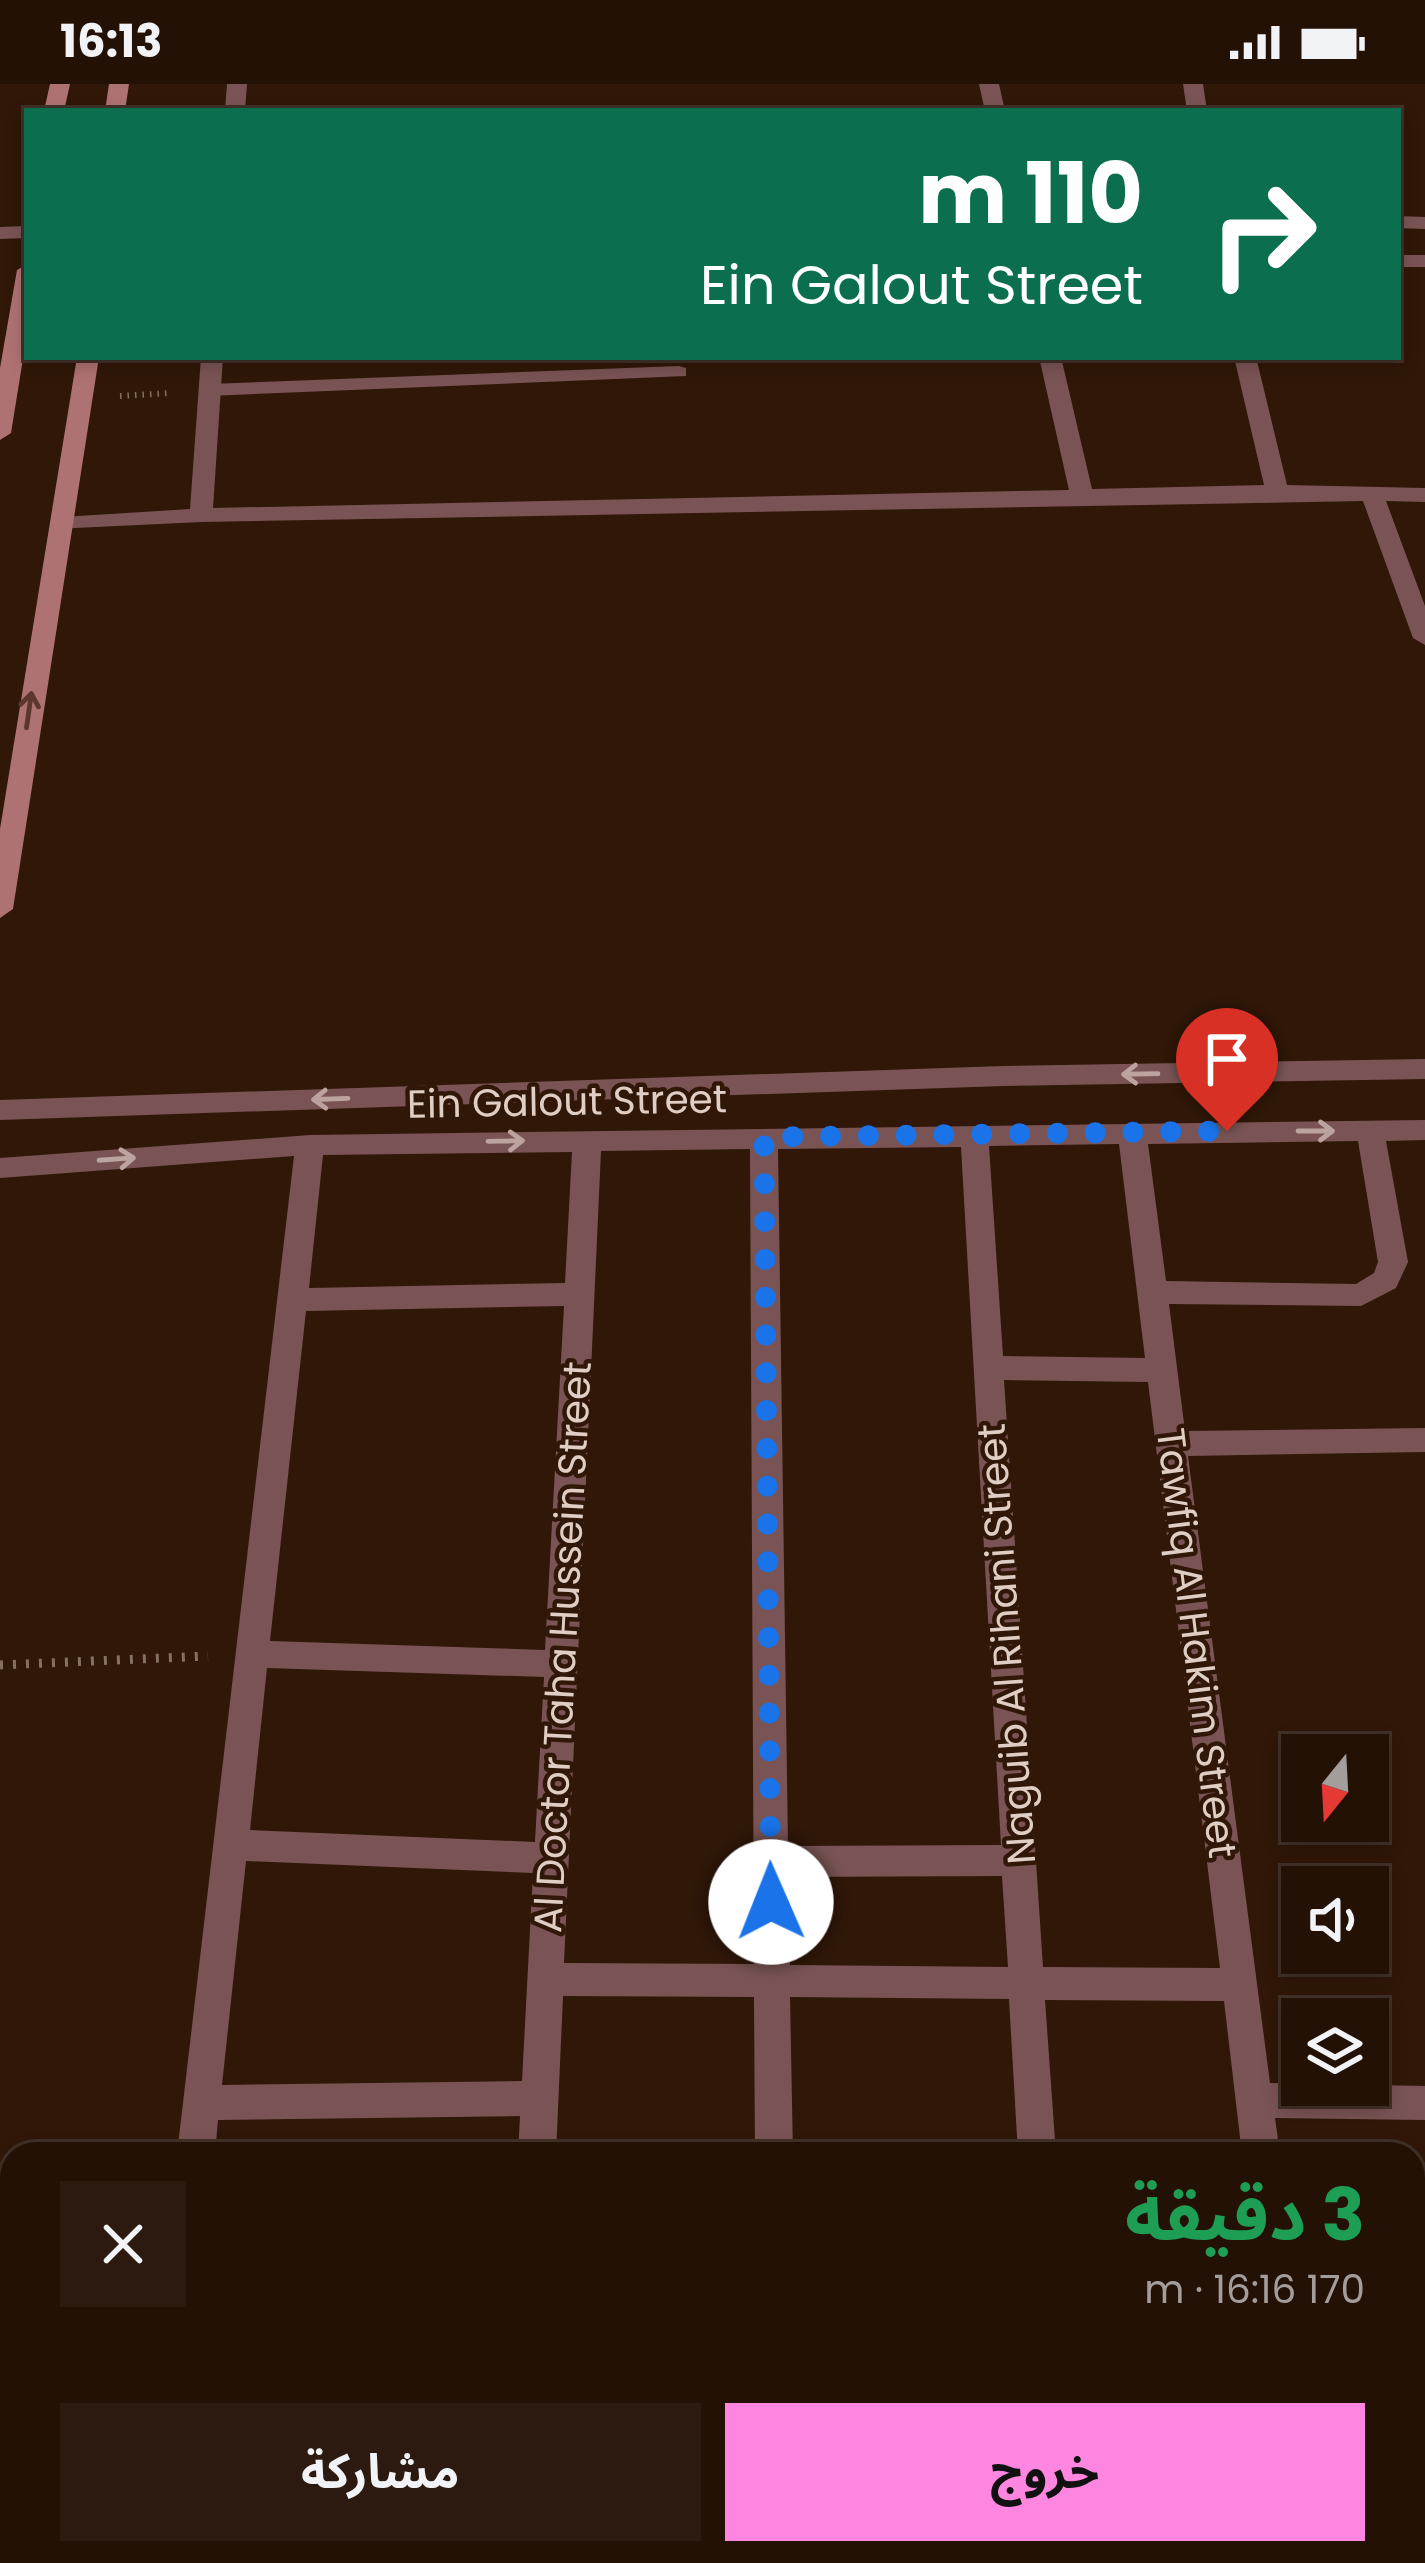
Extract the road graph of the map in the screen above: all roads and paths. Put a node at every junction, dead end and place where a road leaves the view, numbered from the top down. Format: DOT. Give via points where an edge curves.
graph roads {
  1 [pos="24,300"];
  2 [pos="88,360"];
  3 [pos="212,360"];
  4 [pos="1051,360"];
  5 [pos="1246,360"];
  6 [pos="679,372"];
  7 [pos="5,379"];
  8 [pos="209,390"];
  9 [pos="85,398"];
  10 [pos="0,433"];
  11 [pos="1277,492"];
  12 [pos="1372,493"];
  13 [pos="1082,496"];
  14 [pos="1425,496"];
  15 [pos="201,515"];
  16 [pos="62,524"];
  17 [pos="1425,638"];
  18 [pos="0,909"];
  19 [pos="1425,1069"];
  20 [pos="0,1110"];
  21 [pos="1425,1130"];
  22 [pos="1370,1131"];
  23 [pos="1132,1132"];
  24 [pos="974,1134"];
  25 [pos="764,1137"];
  26 [pos="587,1140"];
  27 [pos="310,1144"];
  28 [pos="0,1168"];
  29 [pos="1152,1292"];
  30 [pos="580,1294"];
  31 [pos="293,1300"];
  32 [pos="988,1368"];
  33 [pos="1162,1370"];
  34 [pos="1425,1440"];
  35 [pos="1171,1444"];
  36 [pos="252,1654"];
  37 [pos="562,1664"];
  38 [pos="0,1665"];
  39 [pos="231,1845"];
  40 [pos="552,1858"];
  41 [pos="1019,1860"];
  42 [pos="771,1862"];
  43 [pos="546,1979"];
  44 [pos="772,1982"];
  45 [pos="1027,1983"];
  46 [pos="1240,1985"];
  47 [pos="540,2098"];
  48 [pos="1255,2100"];
  49 [pos="202,2103"];
  50 [pos="1425,2103"];
  51 [pos="197,2142"];
  52 [pos="538,2142"];
  53 [pos="773,2142"];
  54 [pos="1036,2142"];
  55 [pos="1260,2142"];
  1 -- 7 [label="main road"];
  2 -- 9 [label="main road"];
  3 -- 8 [label="street"];
  4 -- 13 [label="street"];
  5 -- 11 [label="street"];
  6 -- 8 [label="lane"];
  7 -- 10 [label="main road"];
  8 -- 9 [label="path"];
  8 -- 15 [label="street"];
  9 -- 16 [label="main road"];
  11 -- 12 [label="street"];
  11 -- 13 [label="street"];
  12 -- 14 [label="street"];
  12 -- 17 [label="street"];
  13 -- 15 [label="street"];
  15 -- 16 [label="street"];
  18 -- 16 [label="main road, one-way"];
  19 -- 20 [label="street, Ein Galout Street, one-way"];
  21 -- 22 [label="street, Ein Galout Street"];
  23 -- 22 [label="street, Ein Galout Street, one-way"];
  22 -- 29 [label="street" via="1393,1262 1386,1280 1361,1295"];
  23 -- 24 [label="street, Ein Galout Street"];
  23 -- 29 [label="street, Tawfiq Al Hakim Street"];
  24 -- 25 [label="street, Ein Galout Street"];
  24 -- 32 [label="street, Naguib Al Rihani Street"];
  25 -- 26 [label="street, Ein Galout Street"];
  25 -- 42 [label="street"];
  27 -- 26 [label="street, Ein Galout Street, one-way"];
  26 -- 30 [label="street, Al Doctor Taha Hussein Street"];
  28 -- 27 [label="street, Ein Galout Street, one-way"];
  27 -- 31 [label="street"];
  29 -- 33 [label="street, Tawfiq Al Hakim Street"];
  30 -- 31 [label="street"];
  30 -- 37 [label="street, Al Doctor Taha Hussein Street"];
  31 -- 36 [label="street"];
  32 -- 33 [label="street"];
  32 -- 41 [label="street, Naguib Al Rihani Street"];
  33 -- 35 [label="street, Tawfiq Al Hakim Street"];
  34 -- 35 [label="street"];
  35 -- 46 [label="street, Tawfiq Al Hakim Street"];
  36 -- 37 [label="street"];
  36 -- 38 [label="path"];
  36 -- 39 [label="street"];
  37 -- 40 [label="street, Al Doctor Taha Hussein Street"];
  39 -- 40 [label="street"];
  39 -- 49 [label="street"];
  40 -- 43 [label="street, Al Doctor Taha Hussein Street"];
  41 -- 42 [label="street"];
  41 -- 45 [label="street, Naguib Al Rihani Street"];
  42 -- 44 [label="street"];
  43 -- 44 [label="street"];
  43 -- 47 [label="street, Al Doctor Taha Hussein Street"];
  44 -- 45 [label="street"];
  44 -- 53 [label="street"];
  45 -- 46 [label="street"];
  45 -- 54 [label="street, Naguib Al Rihani Street"];
  46 -- 48 [label="street, Tawfiq Al Hakim Street"];
  47 -- 49 [label="street"];
  47 -- 52 [label="street, Al Doctor Taha Hussein Street"];
  48 -- 50 [label="street"];
  48 -- 55 [label="street, Tawfiq Al Hakim Street"];
  49 -- 51 [label="street"];
}
